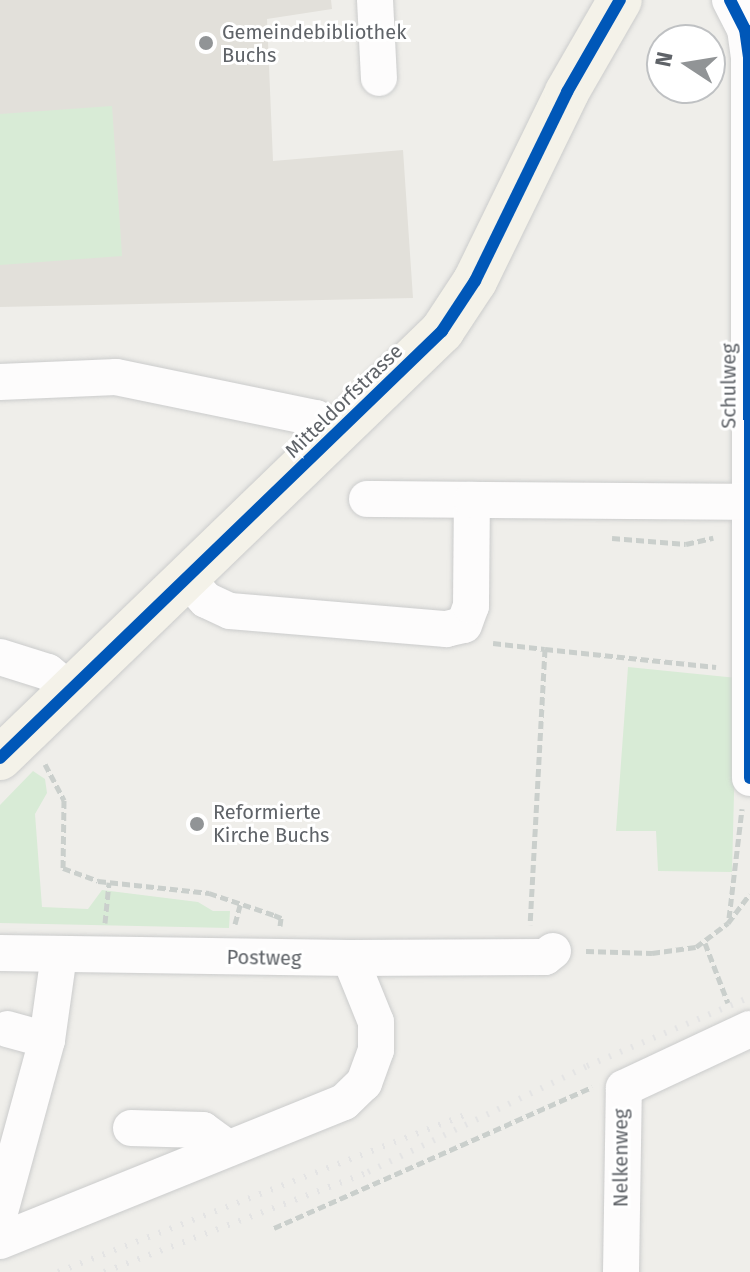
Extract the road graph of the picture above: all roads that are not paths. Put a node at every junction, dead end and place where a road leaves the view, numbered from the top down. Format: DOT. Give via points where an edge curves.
graph roads {
  1 [pos="375,0"];
  2 [pos="620,0"];
  3 [pos="730,0"];
  4 [pos="379,78"];
  5 [pos="750,257"];
  6 [pos="0,382"];
  7 [pos="338,436"];
  8 [pos="367,499"];
  9 [pos="472,500"];
  10 [pos="749,502"];
  11 [pos="187,579"];
  12 [pos="0,657"];
  13 [pos="749,671"];
  14 [pos="71,691"];
  15 [pos="10,748"];
  16 [pos="748,786"];
  17 [pos="0,953"];
  18 [pos="540,954"];
  19 [pos="59,955"];
  20 [pos="350,958"];
  21 [pos="7,1029"];
  22 [pos="744,1031"];
  23 [pos="47,1040"];
  24 [pos="131,1128"];
  25 [pos="228,1148"];
  26 [pos="0,1212"];
  27 [pos="0,1241"];
  28 [pos="621,1272"];
  1 -- 4 [label="street"];
  2 -- 7 [label="main road, Mitteldorfstrasse" via="567,92 475,281 442,331"];
  3 -- 5 [label="street, Schulweg" via="745,29 749,58"];
  5 -- 10 [label="street, Schulweg"];
  6 -- 7 [label="street" via="116,377 316,418"];
  7 -- 11 [label="main road, Mitteldorfstrasse"];
  8 -- 9 [label="street"];
  9 -- 10 [label="street"];
  9 -- 11 [label="street" via="471,606 464,625 446,629 230,611 206,600"];
  10 -- 13 [label="street, Schulweg"];
  11 -- 14 [label="main road, Mitteldorfstrasse"];
  12 -- 14 [label="street" via="48,672"];
  13 -- 16 [label="street, Schulweg"];
  14 -- 15 [label="main road, Mitteldorfstrasse"];
  17 -- 19 [label="street, Postweg"];
  18 -- 20 [label="street, Postweg"];
  19 -- 20 [label="street, Postweg"];
  19 -- 23 [label="street"];
  20 -- 25 [label="street" via="376,1022 376,1050 364,1083 344,1102"];
  21 -- 23 [label="street"];
  22 -- 28 [label="street, Nelkenweg" via="624,1088"];
  23 -- 26 [label="street"];
  24 -- 25 [label="street" via="203,1130"];
  25 -- 27 [label="street"];
}
